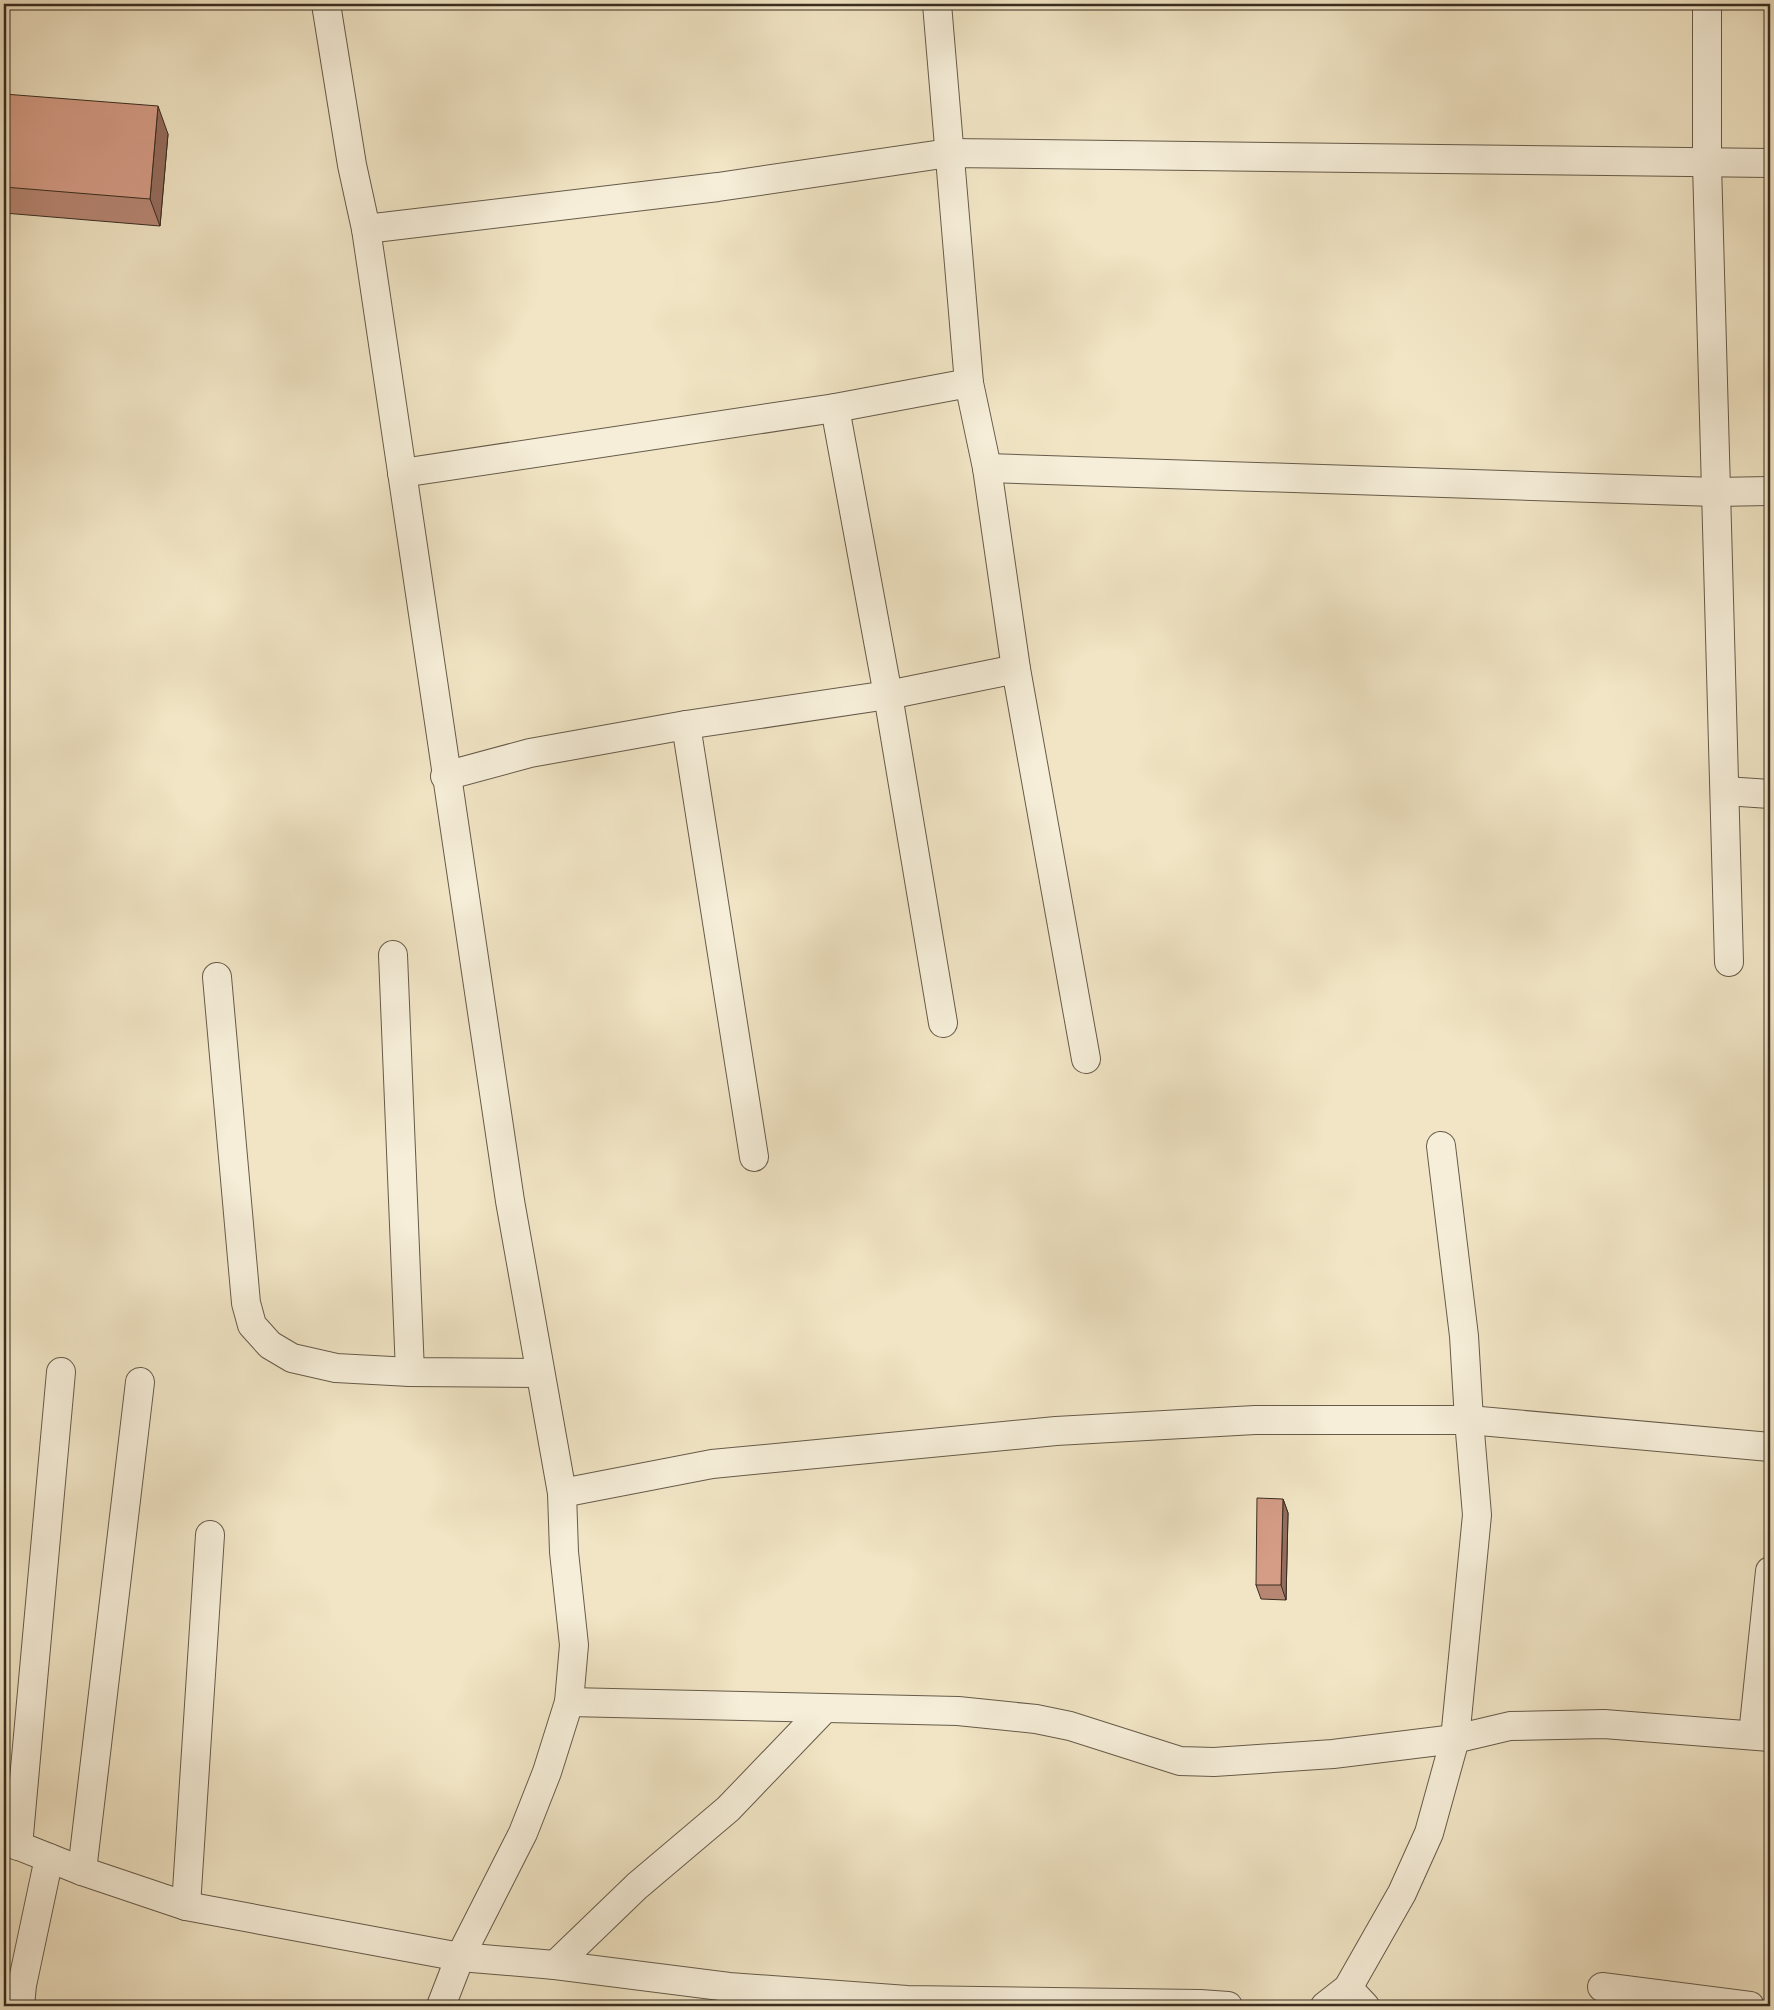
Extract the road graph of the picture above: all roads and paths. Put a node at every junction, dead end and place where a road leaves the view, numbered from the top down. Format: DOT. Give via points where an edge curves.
graph roads {
  1 [pos="326,4"];
  2 [pos="937,4"];
  3 [pos="1708,4"];
  4 [pos="949,153"];
  5 [pos="1770,163"];
  6 [pos="1707,164"];
  7 [pos="366,229"];
  8 [pos="968,383"];
  9 [pos="834,408"];
  10 [pos="988,468"];
  11 [pos="402,473"];
  12 [pos="1770,491"];
  13 [pos="1715,492"];
  14 [pos="1016,669"];
  15 [pos="888,694"];
  16 [pos="686,725"];
  17 [pos="445,776"];
  18 [pos="1726,791"];
  19 [pos="1770,794"];
  20 [pos="393,955"];
  21 [pos="1730,962"];
  22 [pos="217,977"];
  23 [pos="943,1024"];
  24 [pos="1086,1059"];
  25 [pos="1441,1146"];
  26 [pos="754,1157"];
  27 [pos="61,1372"];
  28 [pos="410,1372"];
  29 [pos="540,1373"];
  30 [pos="140,1382"];
  31 [pos="1468,1420"];
  32 [pos="1770,1447"];
  33 [pos="562,1493"];
  34 [pos="210,1534"];
  35 [pos="1770,1571"];
  36 [pos="569,1702"];
  37 [pos="825,1708"];
  38 [pos="1762,1736"];
  39 [pos="1455,1739"];
  40 [pos="11,1843"];
  41 [pos="49,1858"];
  42 [pos="82,1871"];
  43 [pos="186,1906"];
  44 [pos="460,1957"];
  45 [pos="555,1965"];
  46 [pos="1602,1987"];
  47 [pos="1356,1997"];
  48 [pos="20,2006"];
  49 [pos="441,2006"];
  50 [pos="1228,2006"];
  51 [pos="1325,2006"];
  52 [pos="1750,2006"];
  1 -- 7 [label="street" via="352,165"];
  2 -- 4 [label="street"];
  3 -- 6 [label="street"];
  4 -- 6 [label="street"];
  4 -- 7 [label="street" via="718,187"];
  4 -- 8 [label="street"];
  5 -- 6 [label="street"];
  6 -- 13 [label="street"];
  7 -- 11 [label="street"];
  8 -- 9 [label="street"];
  8 -- 10 [label="street"];
  9 -- 11 [label="street"];
  9 -- 15 [label="street"];
  10 -- 13 [label="street"];
  10 -- 14 [label="street"];
  11 -- 17 [label="street"];
  12 -- 13 [label="street"];
  13 -- 18 [label="street"];
  14 -- 15 [label="street"];
  14 -- 24 [label="street"];
  15 -- 16 [label="street"];
  15 -- 23 [label="street"];
  16 -- 17 [label="street" via="530,753"];
  16 -- 26 [label="street"];
  17 -- 29 [label="street" via="510,1201"];
  18 -- 19 [label="street"];
  18 -- 21 [label="street"];
  20 -- 28 [label="street"];
  22 -- 28 [label="street" via="246,1303 252,1325 270,1345 292,1358 336,1368"];
  25 -- 31 [label="street" via="1464,1336"];
  27 -- 40 [label="street"];
  28 -- 29 [label="street"];
  29 -- 33 [label="street"];
  30 -- 42 [label="street"];
  31 -- 32 [label="street"];
  31 -- 33 [label="street" via="1255,1420 1056,1430 712,1464"];
  31 -- 39 [label="street" via="1477,1515"];
  33 -- 36 [label="street" via="564,1552 574,1645"];
  34 -- 43 [label="street"];
  35 -- 38 [label="street"];
  36 -- 37 [label="street"];
  36 -- 44 [label="street" via="547,1772 523,1832"];
  37 -- 39 [label="street" via="958,1711 1036,1719 1070,1726 1180,1761 1214,1762 1332,1754"];
  37 -- 45 [label="street" via="728,1809 637,1886"];
  38 -- 39 [label="street" via="1604,1724 1510,1726"];
  39 -- 47 [label="street" via="1429,1833"];
  40 -- 41 [label="street"];
  41 -- 42 [label="street"];
  41 -- 48 [label="street"];
  42 -- 43 [label="street"];
  43 -- 44 [label="street"];
  44 -- 45 [label="street"];
  44 -- 49 [label="street"];
  45 -- 50 [label="street" via="729,1987 907,2000"];
  46 -- 52 [label="street"];
  47 -- 51 [label="street"];
}
